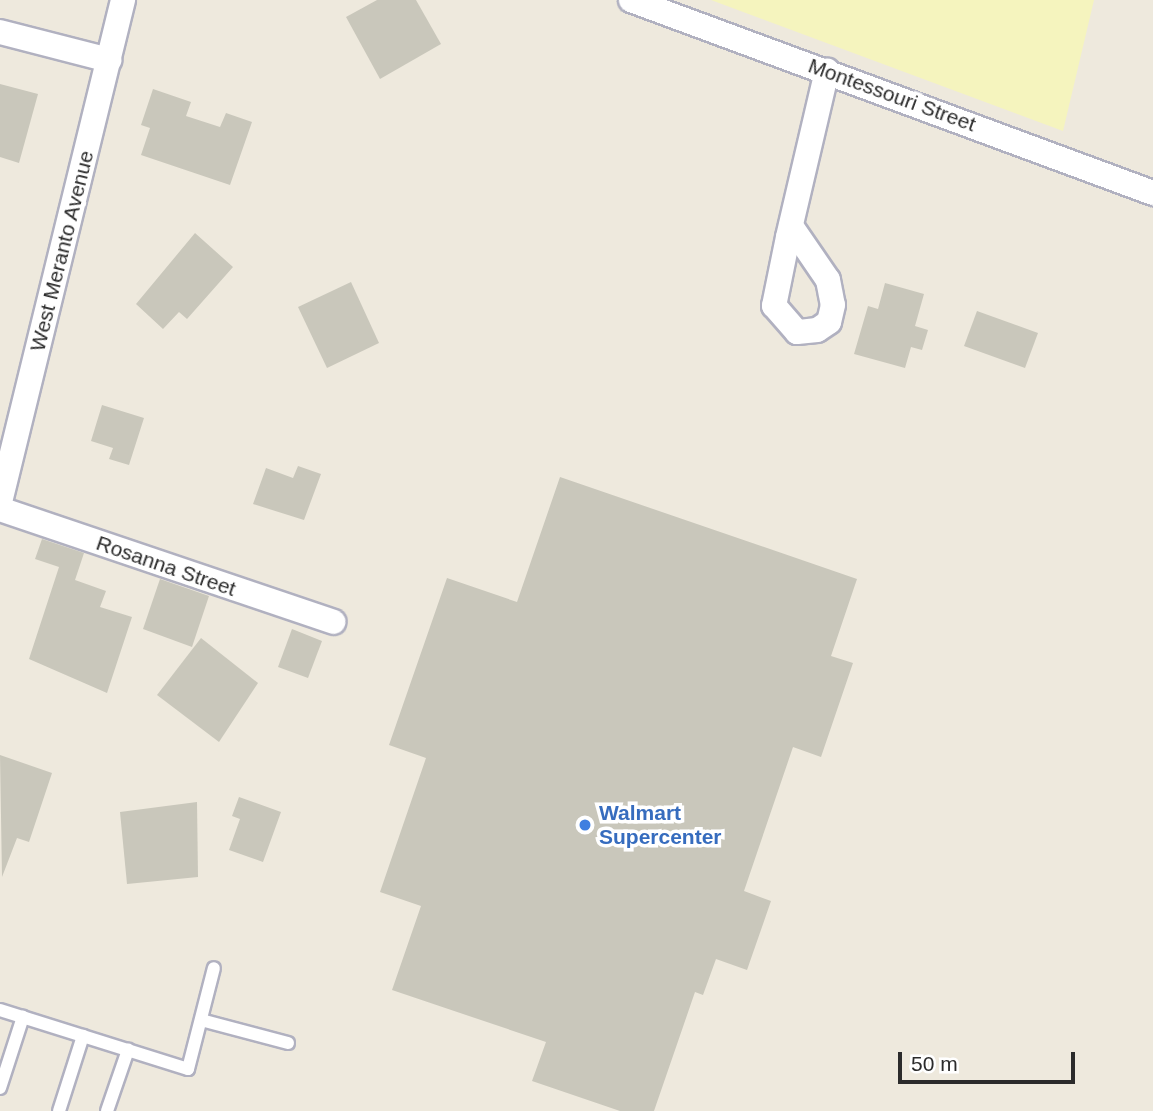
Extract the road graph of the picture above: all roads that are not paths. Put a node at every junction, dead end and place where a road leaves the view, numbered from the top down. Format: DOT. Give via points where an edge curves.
graph roads {
  1 [pos="123,0"];
  2 [pos="631,0"];
  3 [pos="0,32"];
  4 [pos="109,60"];
  5 [pos="827,71"];
  6 [pos="1153,192"];
  7 [pos="791,226"];
  8 [pos="0,502"];
  9 [pos="0,509"];
  10 [pos="333,622"];
  11 [pos="214,968"];
  12 [pos="0,1010"];
  13 [pos="23,1017"];
  14 [pos="201,1020"];
  15 [pos="83,1036"];
  16 [pos="288,1043"];
  17 [pos="128,1050"];
  18 [pos="0,1088"];
  19 [pos="59,1111"];
  20 [pos="107,1111"];
  1 -- 4 [label="street, West Meranto Avenue"];
  2 -- 5 [label="street, Montessouri Street"];
  3 -- 4 [label="street"];
  4 -- 8 [label="street, West Meranto Avenue"];
  5 -- 6 [label="street, Montessouri Street"];
  5 -- 7 [label="street"];
  9 -- 10 [label="street, Rosanna Street"];
  11 -- 14 [label="lane"];
  12 -- 13 [label="lane"];
  13 -- 15 [label="lane"];
  13 -- 18 [label="lane"];
  14 -- 16 [label="lane"];
  14 -- 17 [label="lane" via="188,1069"];
  15 -- 17 [label="lane"];
  15 -- 19 [label="lane"];
  17 -- 20 [label="lane"];
}
